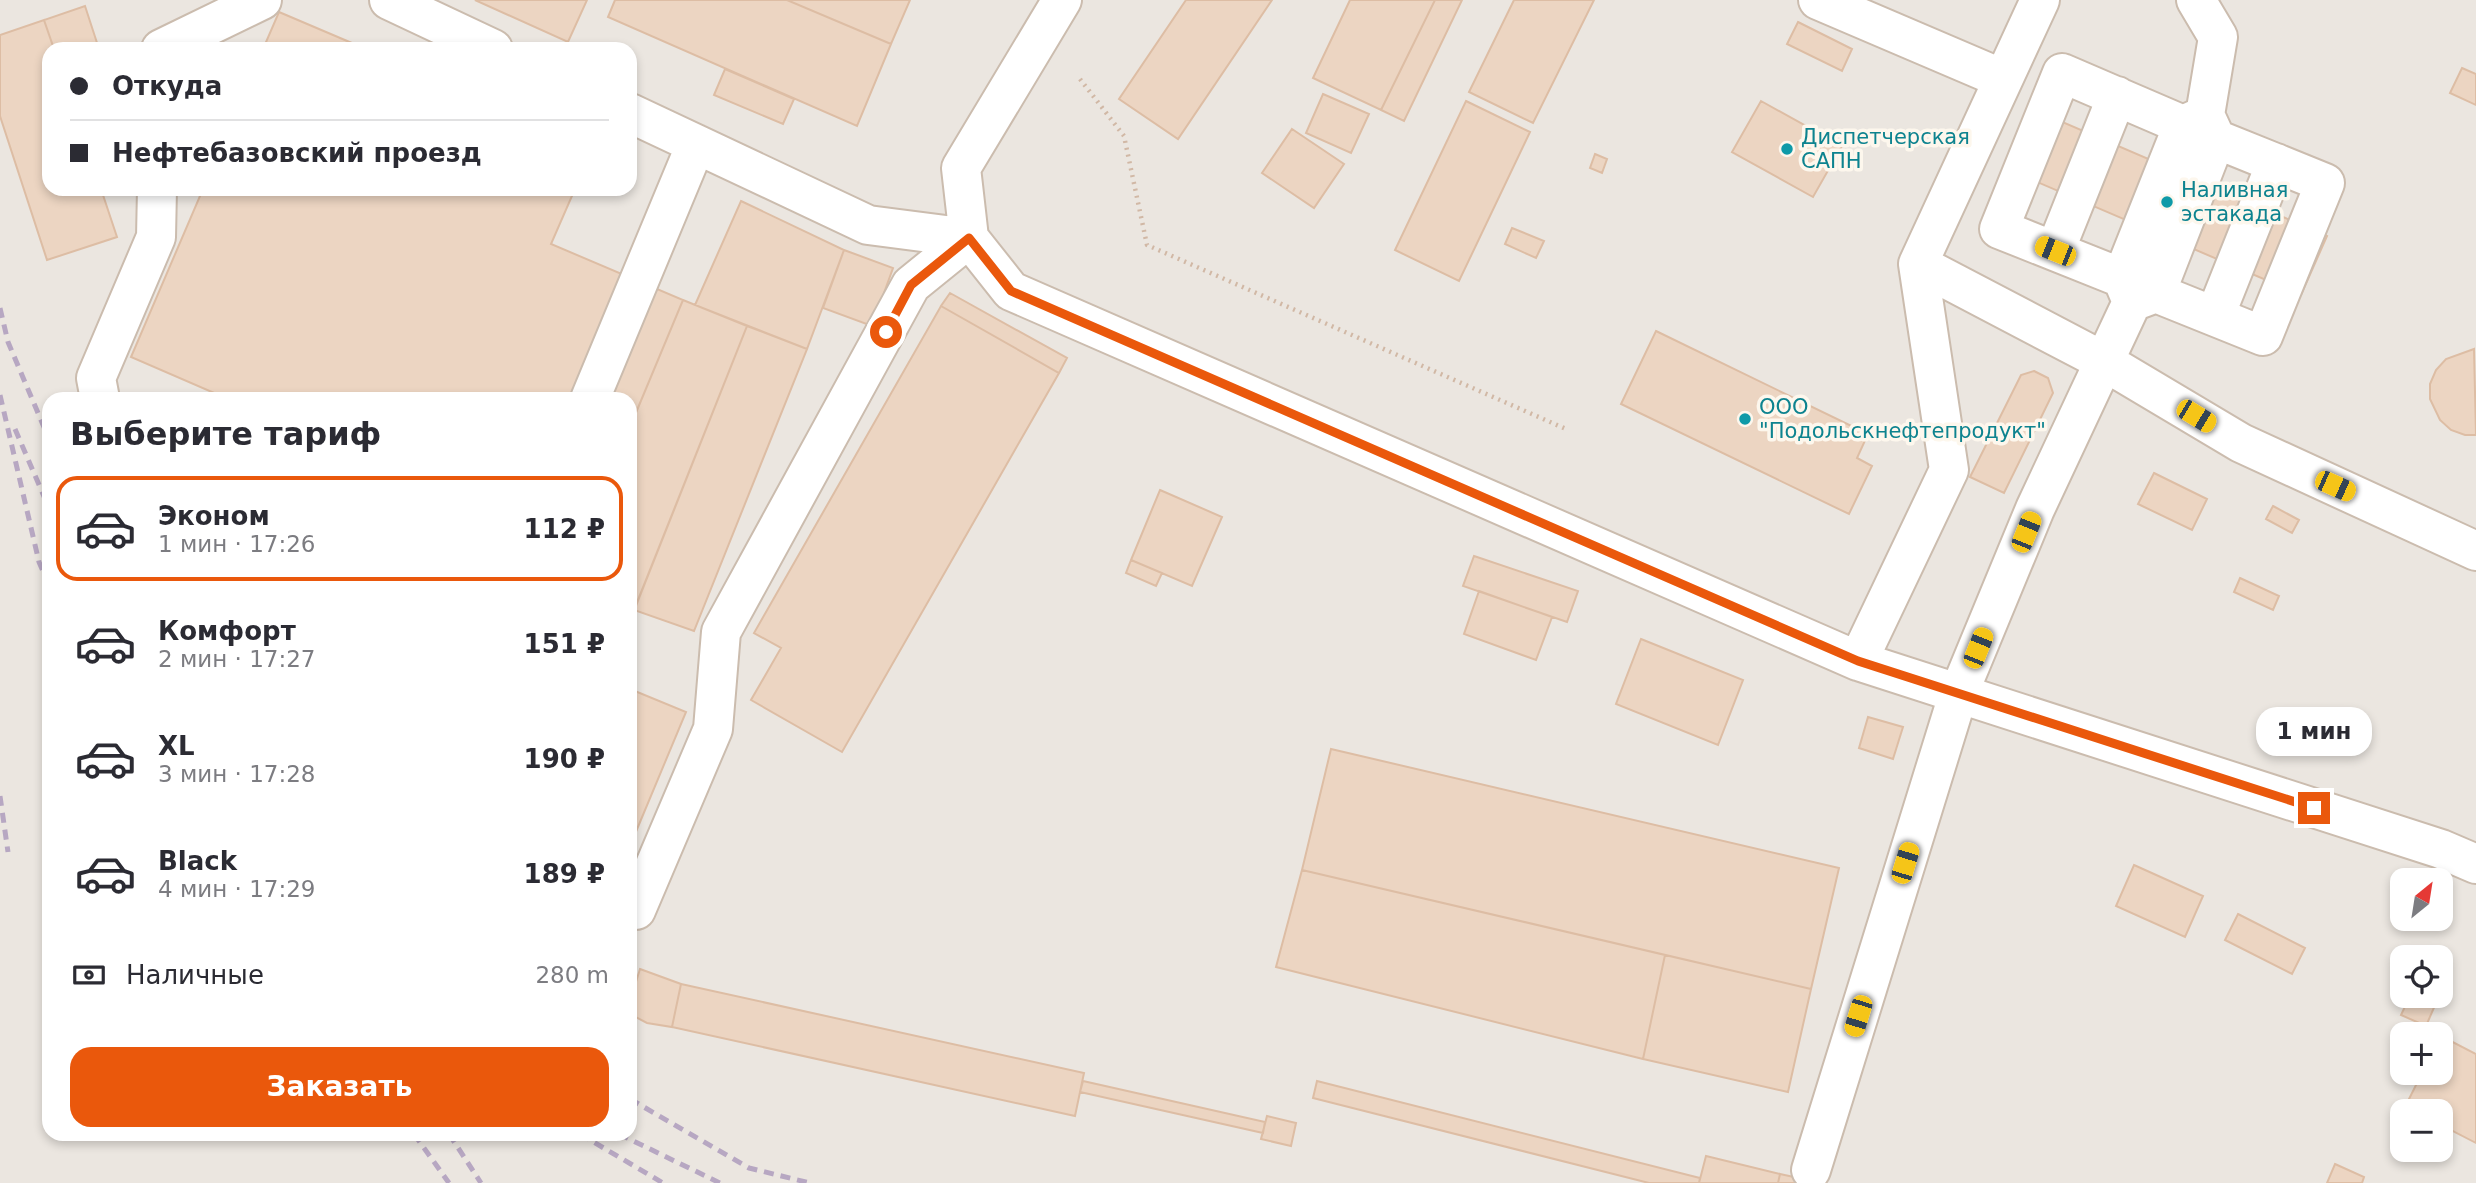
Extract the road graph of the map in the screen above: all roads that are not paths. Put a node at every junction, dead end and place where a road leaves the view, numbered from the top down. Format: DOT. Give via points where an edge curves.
graph roads {
  1 [pos="262,0"];
  2 [pos="389,0"];
  3 [pos="1062,0"];
  4 [pos="1818,0"];
  5 [pos="2039,0"];
  6 [pos="2196,0"];
  7 [pos="175,42"];
  8 [pos="478,42"];
  9 [pos="2003,79"];
  10 [pos="2116,96"];
  11 [pos="637,116"];
  12 [pos="2202,126"];
  13 [pos="696,144"];
  14 [pos="2276,163"];
  15 [pos="157,196"];
  16 [pos="969,238"];
  17 [pos="2055,251"];
  18 [pos="1918,264"];
  19 [pos="2136,291"];
  20 [pos="2215,317"];
  21 [pos="2105,362"];
  22 [pos="99,392"];
  23 [pos="593,392"];
  24 [pos="2476,551"];
  25 [pos="1858,661"];
  26 [pos="1958,695"];
  27 [pos="2476,864"];
  28 [pos="637,907"];
  29 [pos="1811,1170"];
  1 -- 7 [label="street"];
  2 -- 8 [label="street"];
  3 -- 16 [label="street" via="961,168"];
  4 -- 9 [label="street"];
  5 -- 9 [label="street"];
  6 -- 12 [label="street" via="2218,37"];
  9 -- 18 [label="street"];
  10 -- 12 [label="street"];
  10 -- 17 [label="street"];
  10 -- 17 [label="street" via="2062,73 1999,229"];
  11 -- 13 [label="street"];
  12 -- 14 [label="street"];
  12 -- 19 [label="street"];
  13 -- 16 [label="street" via="867,225"];
  13 -- 23 [label="street"];
  14 -- 20 [label="street"];
  14 -- 20 [label="street" via="2325,183 2263,336"];
  15 -- 22 [label="street" via="156,237 96,378"];
  16 -- 25 [label="street" via="1011,291"];
  16 -- 28 [label="street" via="911,285 721,632 713,729"];
  17 -- 19 [label="street"];
  18 -- 21 [label="street"];
  18 -- 25 [label="street" via="1949,470"];
  19 -- 20 [label="street"];
  19 -- 21 [label="street"];
  21 -- 24 [label="street" via="2241,443"];
  21 -- 26 [label="street" via="2035,509"];
  25 -- 26 [label="street"];
  26 -- 27 [label="street"];
  26 -- 29 [label="street"];
}
